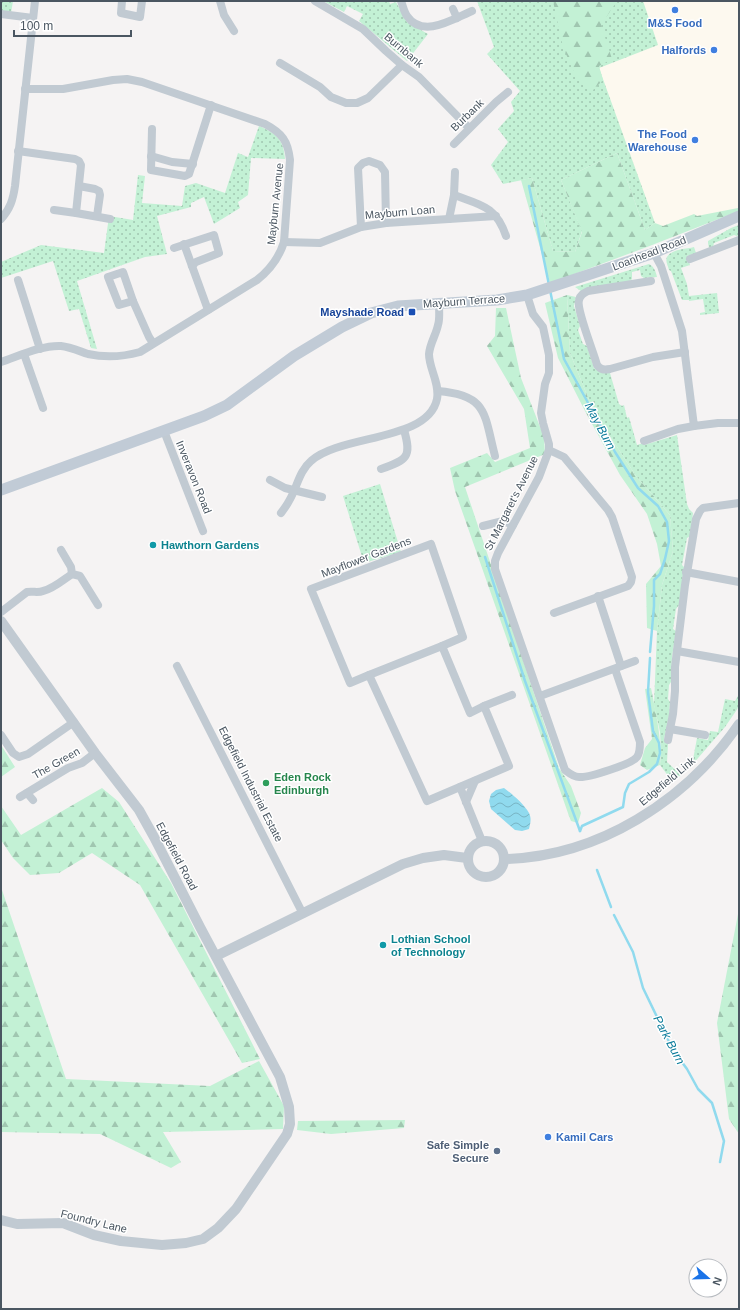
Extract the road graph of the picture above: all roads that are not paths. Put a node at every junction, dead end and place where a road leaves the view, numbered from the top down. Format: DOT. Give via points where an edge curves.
graph roads {
  1 [pos="36,1"];
  2 [pos="122,1"];
  3 [pos="142,1"];
  4 [pos="220,1"];
  5 [pos="315,1"];
  6 [pos="401,1"];
  7 [pos="454,9"];
  8 [pos="472,11"];
  9 [pos="1,14"];
  10 [pos="33,18"];
  11 [pos="457,18"];
  12 [pos="234,31"];
  13 [pos="280,63"];
  14 [pos="402,64"];
  15 [pos="25,88"];
  16 [pos="508,92"];
  17 [pos="211,105"];
  18 [pos="469,128"];
  19 [pos="152,129"];
  20 [pos="454,144"];
  21 [pos="18,151"];
  22 [pos="151,156"];
  23 [pos="193,164"];
  24 [pos="455,172"];
  25 [pos="79,186"];
  26 [pos="454,195"];
  27 [pos="54,210"];
  28 [pos="76,213"];
  29 [pos="97,216"];
  30 [pos="496,216"];
  31 [pos="739,216"];
  32 [pos="110,219"];
  33 [pos="449,219"];
  34 [pos="1,220"];
  35 [pos="386,223"];
  36 [pos="361,227"];
  37 [pos="506,236"];
  38 [pos="739,240"];
  39 [pos="284,242"];
  40 [pos="184,244"];
  41 [pos="174,248"];
  42 [pos="654,253"];
  43 [pos="690,259"];
  44 [pos="192,266"];
  45 [pos="18,280"];
  46 [pos="651,281"];
  47 [pos="542,290"];
  48 [pos="527,295"];
  49 [pos="133,301"];
  50 [pos="439,304"];
  51 [pos="208,310"];
  52 [pos="153,343"];
  53 [pos="40,349"];
  54 [pos="685,352"];
  55 [pos="24,354"];
  56 [pos="1,362"];
  57 [pos="438,391"];
  58 [pos="43,408"];
  59 [pos="739,424"];
  60 [pos="694,426"];
  61 [pos="404,430"];
  62 [pos="164,431"];
  63 [pos="644,441"];
  64 [pos="549,450"];
  65 [pos="492,452"];
  66 [pos="381,469"];
  67 [pos="270,480"];
  68 [pos="1,490"];
  69 [pos="294,490"];
  70 [pos="322,497"];
  71 [pos="739,503"];
  72 [pos="281,513"];
  73 [pos="513,525"];
  74 [pos="483,526"];
  75 [pos="204,531"];
  76 [pos="61,550"];
  77 [pos="686,572"];
  78 [pos="72,574"];
  79 [pos="739,582"];
  80 [pos="598,596"];
  81 [pos="98,605"];
  82 [pos="1,612"];
  83 [pos="554,613"];
  84 [pos="1,621"];
  85 [pos="442,646"];
  86 [pos="677,651"];
  87 [pos="635,662"];
  88 [pos="739,662"];
  89 [pos="177,666"];
  90 [pos="618,668"];
  91 [pos="369,675"];
  92 [pos="512,694"];
  93 [pos="540,696"];
  94 [pos="484,706"];
  95 [pos="74,722"];
  96 [pos="739,724"];
  97 [pos="670,729"];
  98 [pos="1,735"];
  99 [pos="705,736"];
  100 [pos="668,740"];
  101 [pos="95,752"];
  102 [pos="475,781"];
  103 [pos="460,787"];
  104 [pos="28,793"];
  105 [pos="20,798"];
  106 [pos="33,800"];
  107 [pos="466,802"];
  108 [pos="482,841"];
  109 [pos="468,858"];
  110 [pos="504,859"];
  111 [pos="303,914"];
  112 [pos="220,954"];
  113 [pos="290,1124"];
  114 [pos="1,1220"];
  1 -- 10 [label="street"];
  2 -- 3 [label="street" via="121,13 140,16"];
  4 -- 12 [label="street" via="221,17"];
  5 -- 14 [label="street, Burnbank" via="364,29"];
  6 -- 11 [label="street" via="407,16 421,27 433,27"];
  7 -- 11 [label="street"];
  8 -- 11 [label="street"];
  9 -- 10 [label="street"];
  10 -- 15 [label="street"];
  13 -- 14 [label="street" via="288,71 346,103 357,103 368,98"];
  14 -- 18 [label="street, Burnbank" via="419,77"];
  15 -- 17 [label="street, Mayburn Avenue" via="63,88 128,79"];
  15 -- 21 [label="street"];
  16 -- 18 [label="street, Burbank" via="499,104"];
  17 -- 23 [label="street"];
  17 -- 39 [label="street, Mayburn Avenue" via="265,124 284,139 289,149 290,160"];
  18 -- 20 [label="street, Burbank"];
  19 -- 22 [label="street"];
  21 -- 25 [label="street" via="79,161"];
  21 -- 34 [label="street" via="12,200 9,210"];
  22 -- 23 [label="street"];
  22 -- 23 [label="street" via="151,170 184,176 189,174"];
  24 -- 26 [label="street, Mayburn Loan"];
  25 -- 28 [label="street"];
  25 -- 29 [label="street" via="99,191"];
  26 -- 30 [label="street" via="490,210"];
  26 -- 33 [label="street, Mayburn Loan"];
  27 -- 28 [label="street"];
  28 -- 29 [label="street"];
  29 -- 32 [label="street"];
  30 -- 33 [label="street, Mayburn Loan"];
  30 -- 37 [label="street"];
  31 -- 42 [label="main road, Loanhead Road"];
  33 -- 35 [label="street, Mayburn Loan"];
  35 -- 36 [label="street, Mayburn Loan"];
  35 -- 36 [label="street" via="385,172 380,165 368,161 358,168"];
  36 -- 39 [label="street, Mayburn Loan" via="320,243"];
  38 -- 43 [label="street"];
  39 -- 51 [label="street, Mayburn Avenue" via="275,264 266,274"];
  40 -- 41 [label="street"];
  40 -- 44 [label="street"];
  40 -- 44 [label="street" via="214,235 219,253"];
  42 -- 47 [label="main road, Loanhead Road"];
  42 -- 54 [label="street" via="680,322"];
  44 -- 51 [label="street"];
  45 -- 53 [label="street"];
  46 -- 54 [label="street" via="636,280 588,291 579,300 578,304 597,365 604,370"];
  47 -- 48 [label="main road, Mayburn Terrace"];
  48 -- 50 [label="main road, Mayburn Terrace"];
  48 -- 64 [label="street, St Margaret's Avenue" via="533,314 543,327 549,355 549,373 541,413"];
  49 -- 52 [label="street"];
  50 -- 57 [label="street" via="439,322 430,344 429,356"];
  50 -- 62 [label="main road, Mayburn Terrace" via="411,304 371,313 294,356 227,405"];
  51 -- 52 [label="street, Mayburn Avenue"];
  52 -- 53 [label="street, Mayburn Avenue" via="140,352 114,358 60,346"];
  53 -- 55 [label="street, Mayburn Avenue"];
  54 -- 60 [label="street"];
  55 -- 56 [label="street, Mayburn Avenue"];
  55 -- 58 [label="street"];
  57 -- 61 [label="street" via="436,401 426,418"];
  57 -- 65 [label="street" via="455,392 475,401 486,419"];
  59 -- 60 [label="street"];
  60 -- 63 [label="street"];
  61 -- 66 [label="street" via="408,452 398,463"];
  61 -- 69 [label="street" via="340,446 316,456 303,470"];
  62 -- 68 [label="main road"];
  62 -- 75 [label="street, Inveravon Road"];
  64 -- 73 [label="street, St Margaret's Avenue" via="539,477"];
  64 -- 80 [label="street" via="564,457 612,517 632,582 628,586"];
  67 -- 69 [label="street"];
  69 -- 70 [label="street"];
  69 -- 72 [label="street"];
  71 -- 77 [label="street" via="704,508 700,511 696,519"];
  73 -- 74 [label="street" via="497,521"];
  73 -- 93 [label="street, St Margaret's Avenue" via="498,553 495,569"];
  76 -- 78 [label="street" via="71,567"];
  77 -- 79 [label="street"];
  77 -- 86 [label="street"];
  78 -- 81 [label="street" via="80,576"];
  78 -- 82 [label="street" via="47,590 27,592"];
  80 -- 83 [label="street"];
  80 -- 90 [label="street, St Margaret's Avenue"];
  84 -- 95 [label="street, Edgefield Road"];
  85 -- 91 [label="street"];
  85 -- 91 [label="street, Mayflower Gardens" via="463,637 431,544 312,589 350,683"];
  85 -- 94 [label="street" via="470,713"];
  86 -- 88 [label="street"];
  86 -- 97 [label="street"];
  87 -- 90 [label="street"];
  89 -- 111 [label="street, Edgefield Industrial Estate"];
  90 -- 93 [label="street"];
  90 -- 93 [label="street, St Margaret's Avenue" via="640,742 637,758 629,764 586,777 570,774 565,770"];
  91 -- 103 [label="street" via="427,801"];
  92 -- 94 [label="street"];
  94 -- 102 [label="street" via="509,766"];
  95 -- 98 [label="street" via="28,754 19,757 13,753"];
  95 -- 101 [label="street, Edgefield Road"];
  96 -- 110 [label="street, Edgefield Link" via="720,750 685,785 627,826 571,849 540,857"];
  97 -- 99 [label="street"];
  97 -- 100 [label="street"];
  101 -- 104 [label="street, The Green" via="82,763 68,768"];
  101 -- 112 [label="street, Edgefield Road" via="139,810"];
  102 -- 103 [label="street"];
  102 -- 107 [label="street"];
  103 -- 107 [label="street"];
  104 -- 105 [label="street, The Green"];
  104 -- 106 [label="street, The Green"];
  107 -- 108 [label="street"];
  108 -- 109 [label="street" via="472,847"];
  108 -- 110 [label="street" via="496,844"];
  109 -- 110 [label="street" via="468,864 474,874 486,878 496,874"];
  109 -- 111 [label="street" via="444,856 423,858 403,864"];
  111 -- 112 [label="street"];
  112 -- 113 [label="street, Edgefield Road" via="280,1077 289,1107"];
  113 -- 114 [label="street, Foundry Lane" via="287,1134 236,1209 203,1239 162,1245 121,1241 94,1235 63,1223 17,1224"];
}
